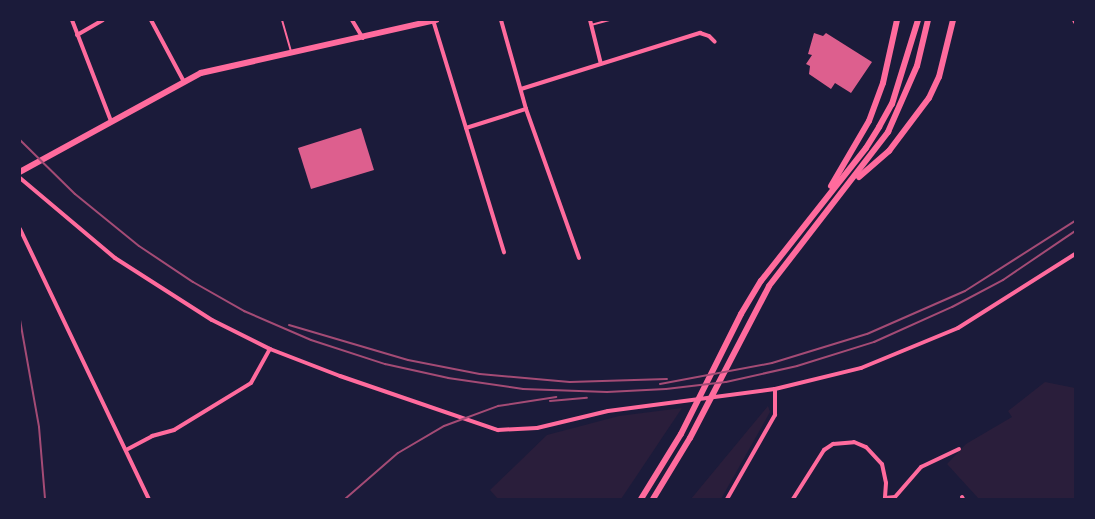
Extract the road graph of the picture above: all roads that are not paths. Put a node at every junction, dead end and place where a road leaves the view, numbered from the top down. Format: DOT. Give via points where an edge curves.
graph roads {
  1 [pos="72,20"];
  2 [pos="103,20"];
  3 [pos="151,20"];
  4 [pos="282,20"];
  5 [pos="352,20"];
  6 [pos="434,20"];
  7 [pos="501,20"];
  8 [pos="610,20"];
  9 [pos="896,20"];
  10 [pos="918,20"];
  11 [pos="928,20"];
  12 [pos="953,20"];
  13 [pos="590,22"];
  14 [pos="78,34"];
  15 [pos="363,38"];
  16 [pos="715,42"];
  17 [pos="292,54"];
  18 [pos="601,64"];
  19 [pos="183,80"];
  20 [pos="521,89"];
  21 [pos="526,109"];
  22 [pos="111,121"];
  23 [pos="466,128"];
  24 [pos="20,172"];
  25 [pos="20,178"];
  26 [pos="846,190"];
  27 [pos="820,203"];
  28 [pos="20,229"];
  29 [pos="504,252"];
  30 [pos="1075,254"];
  31 [pos="578,258"];
  32 [pos="270,349"];
  33 [pos="775,389"];
  34 [pos="959,449"];
  35 [pos="126,450"];
  36 [pos="885,498"];
  37 [pos="149,499"];
  38 [pos="641,499"];
  39 [pos="653,499"];
  40 [pos="727,499"];
  41 [pos="793,499"];
  1 -- 14 [label="street"];
  2 -- 14 [label="street"];
  3 -- 19 [label="street"];
  4 -- 17 [label="lane"];
  5 -- 15 [label="street"];
  6 -- 15 [label="main road"];
  6 -- 23 [label="street"];
  7 -- 20 [label="street"];
  8 -- 13 [label="lane"];
  9 -- 27 [label="highway" via="883,83 869,121 860,141"];
  10 -- 27 [label="highway" via="892,104 866,148"];
  11 -- 26 [label="highway" via="917,66 901,107 874,155"];
  12 -- 26 [label="highway" via="939,77 919,114 889,151"];
  13 -- 18 [label="street"];
  14 -- 22 [label="street"];
  15 -- 17 [label="main road"];
  16 -- 18 [label="street" via="700,34"];
  17 -- 19 [label="main road" via="232,65"];
  18 -- 20 [label="street"];
  19 -- 22 [label="main road"];
  20 -- 21 [label="street"];
  21 -- 23 [label="street"];
  21 -- 31 [label="street"];
  22 -- 24 [label="main road"];
  23 -- 29 [label="street"];
  25 -- 32 [label="street" via="88,237 146,280 212,320"];
  26 -- 39 [label="highway" via="769,286 690,438"];
  27 -- 38 [label="highway" via="761,281 681,434"];
  28 -- 35 [label="street"];
  30 -- 33 [label="street" via="958,328 861,368"];
  32 -- 33 [label="street" via="498,430 537,428 608,411"];
  32 -- 35 [label="street" via="251,383 174,430 152,436"];
  33 -- 40 [label="street" via="775,415"];
  34 -- 36 [label="street" via="921,467 896,497"];
  35 -- 37 [label="street"];
  36 -- 41 [label="street" via="882,464 866,448 854,442 833,444 824,450"];
}
